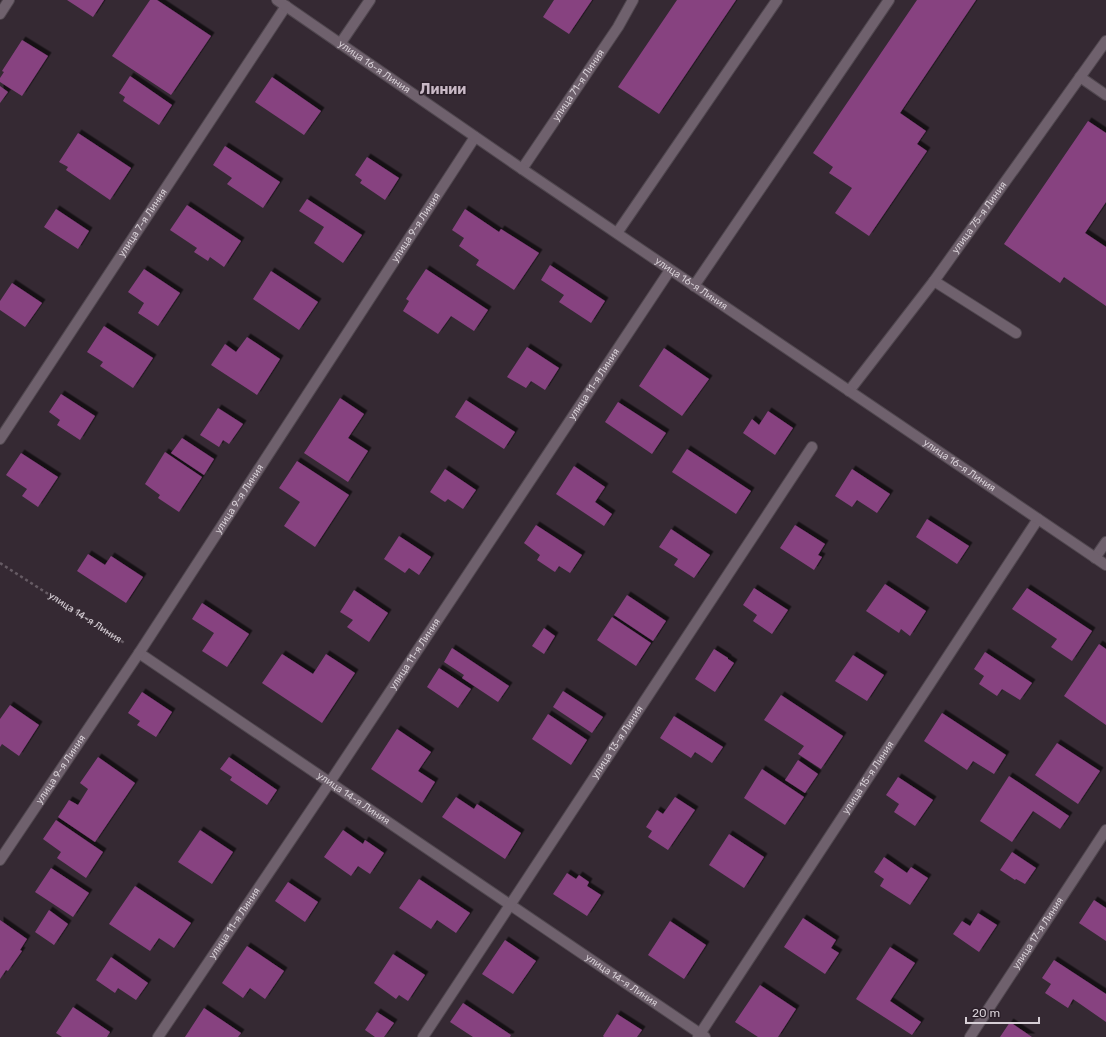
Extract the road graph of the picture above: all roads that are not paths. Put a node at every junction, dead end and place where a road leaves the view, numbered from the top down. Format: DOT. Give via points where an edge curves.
graph roads {
  1 [pos="9,0"];
  2 [pos="277,0"];
  3 [pos="370,0"];
  4 [pos="632,0"];
  5 [pos="777,0"];
  6 [pos="889,0"];
  7 [pos="286,6"];
  8 [pos="0,14"];
  9 [pos="1106,42"];
  10 [pos="340,44"];
  11 [pos="1080,77"];
  12 [pos="1106,95"];
  13 [pos="475,137"];
  14 [pos="522,169"];
  15 [pos="617,233"];
  16 [pos="670,270"];
  17 [pos="934,281"];
  18 [pos="694,286"];
  19 [pos="1016,333"];
  20 [pos="850,391"];
  21 [pos="0,439"];
  22 [pos="812,447"];
  23 [pos="1038,519"];
  24 [pos="1106,542"];
  25 [pos="1095,558"];
  26 [pos="1106,565"];
  27 [pos="139,653"];
  28 [pos="330,782"];
  29 [pos="1106,830"];
  30 [pos="0,860"];
  31 [pos="510,905"];
  32 [pos="701,1036"];
  33 [pos="158,1037"];
  34 [pos="423,1037"];
  35 [pos="970,1037"];
  1 -- 8 [label="street"];
  2 -- 7 [label="street, улица 16-я Линия"];
  3 -- 10 [label="street"];
  4 -- 14 [label="street, улица 71-я Линия" via="618,27"];
  5 -- 15 [label="street"];
  6 -- 18 [label="street"];
  7 -- 10 [label="street, улица 16-я Линия"];
  7 -- 21 [label="street, улица 7-я Линия"];
  9 -- 11 [label="street, улица 75-я Линия"];
  10 -- 13 [label="street, улица 16-я Линия"];
  11 -- 12 [label="street"];
  11 -- 17 [label="street, улица 75-я Линия"];
  13 -- 14 [label="street, улица 16-я Линия"];
  13 -- 27 [label="street, улица 9-я Линия"];
  14 -- 15 [label="street, улица 16-я Линия"];
  15 -- 16 [label="street, улица 16-я Линия"];
  16 -- 18 [label="street, улица 16-я Линия"];
  16 -- 28 [label="street, улица 11-я Линия"];
  17 -- 19 [label="street"];
  17 -- 20 [label="street, улица 75-я Линия"];
  18 -- 20 [label="street, улица 16-я Линия"];
  20 -- 23 [label="street, улица 16-я Линия"];
  22 -- 31 [label="street, улица 13-я Линия"];
  23 -- 25 [label="street, улица 16-я Линия"];
  23 -- 32 [label="street, улица 15-я Линия"];
  24 -- 25 [label="street"];
  25 -- 26 [label="street, улица 16-я Линия"];
  27 -- 28 [label="street, улица 14-я Линия"];
  27 -- 30 [label="street, улица 9-я Линия"];
  28 -- 31 [label="street, улица 14-я Линия"];
  28 -- 33 [label="street, улица 11-я Линия"];
  29 -- 35 [label="street, улица 17-я Линия"];
  31 -- 32 [label="street, улица 14-я Линия"];
  31 -- 34 [label="street, улица 13-я Линия"];
}
